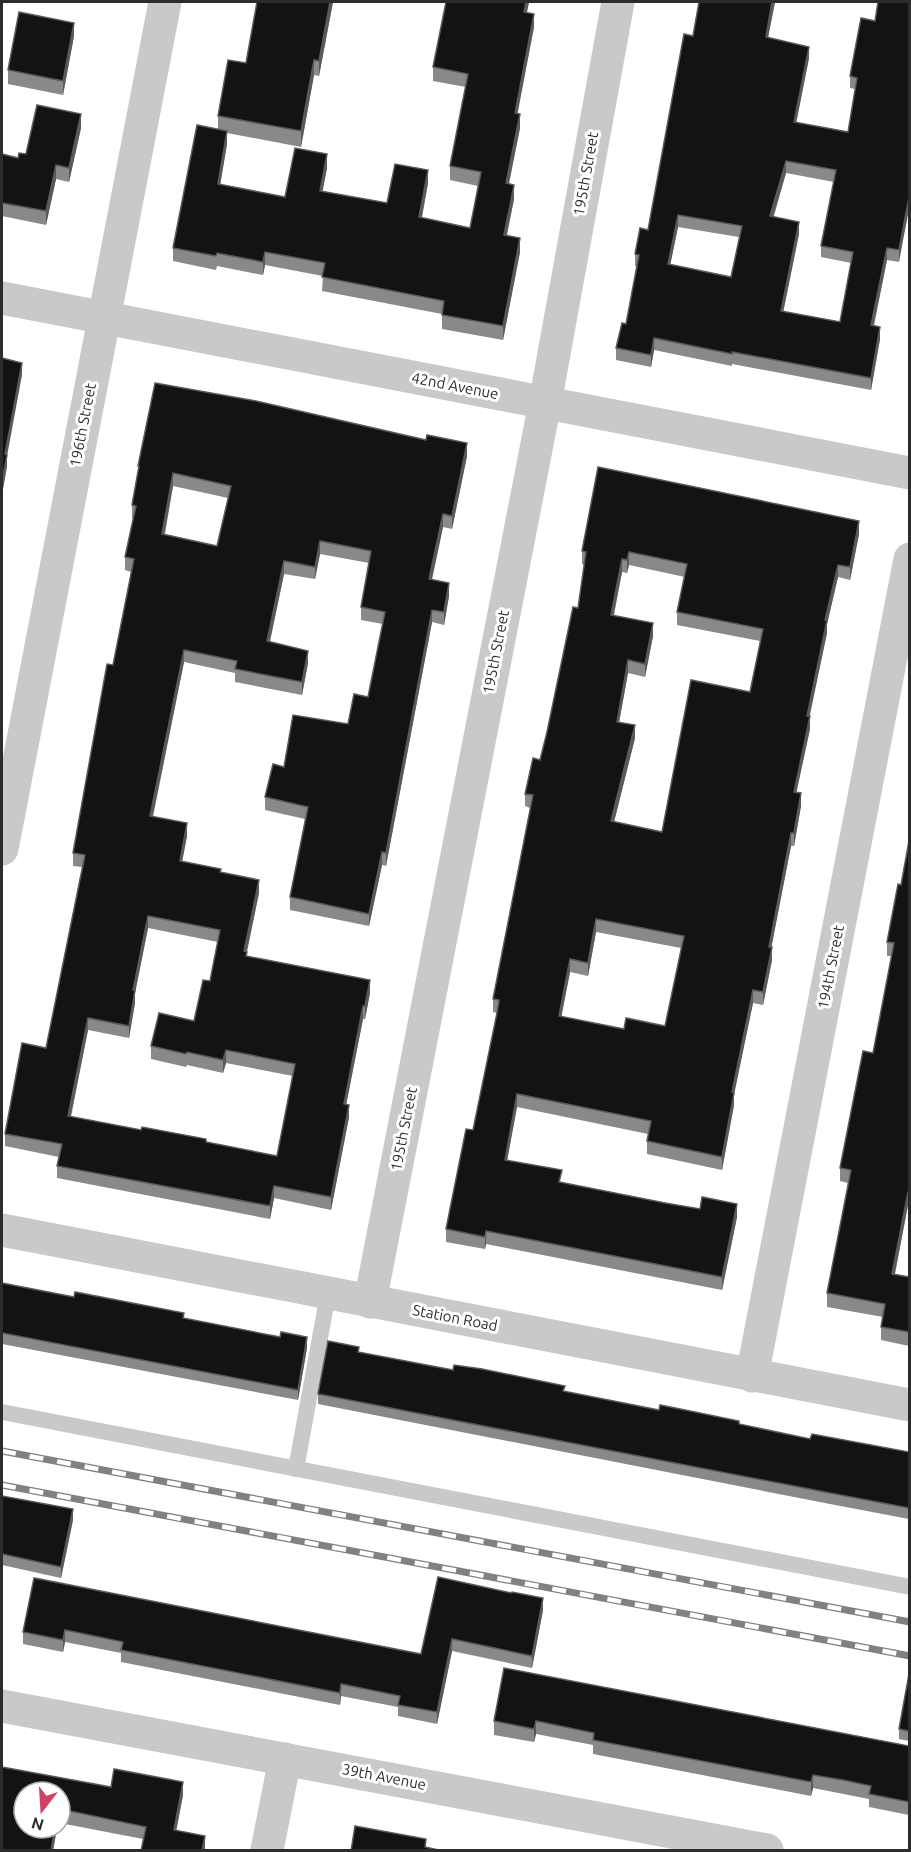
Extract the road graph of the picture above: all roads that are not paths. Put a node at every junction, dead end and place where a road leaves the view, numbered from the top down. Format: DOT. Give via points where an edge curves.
graph roads {
  1 [pos="165,2"];
  2 [pos="618,2"];
  3 [pos="2,298"];
  4 [pos="103,317"];
  5 [pos="544,403"];
  6 [pos="909,473"];
  7 [pos="909,559"];
  8 [pos="2,849"];
  9 [pos="2,1230"];
  10 [pos="328,1294"];
  11 [pos="370,1302"];
  12 [pos="752,1376"];
  13 [pos="909,1405"];
  14 [pos="2,1412"];
  15 [pos="296,1469"];
  16 [pos="909,1587"];
  17 [pos="2,1706"];
  18 [pos="285,1759"];
  19 [pos="663,1841"];
  20 [pos="267,1851"];
  21 [pos="767,1851"];
  1 -- 4 [label="street, 196th Street"];
  2 -- 5 [label="street, 195th Street"];
  3 -- 4 [label="street, 42nd Avenue"];
  4 -- 5 [label="street, 42nd Avenue"];
  4 -- 8 [label="street, 196th Street"];
  5 -- 6 [label="street, 42nd Avenue"];
  5 -- 11 [label="street, 195th Street"];
  7 -- 12 [label="street, 194th Street"];
  9 -- 10 [label="street, Station Road"];
  10 -- 11 [label="street, Station Road"];
  10 -- 15 [label="lane"];
  11 -- 12 [label="street, Station Road"];
  12 -- 13 [label="street, Station Road"];
  14 -- 15 [label="lane"];
  15 -- 16 [label="lane"];
  17 -- 18 [label="street, 39th Avenue"];
  18 -- 19 [label="street, 39th Avenue"];
  18 -- 20 [label="street"];
  19 -- 21 [label="street, 39th Avenue"];
}
